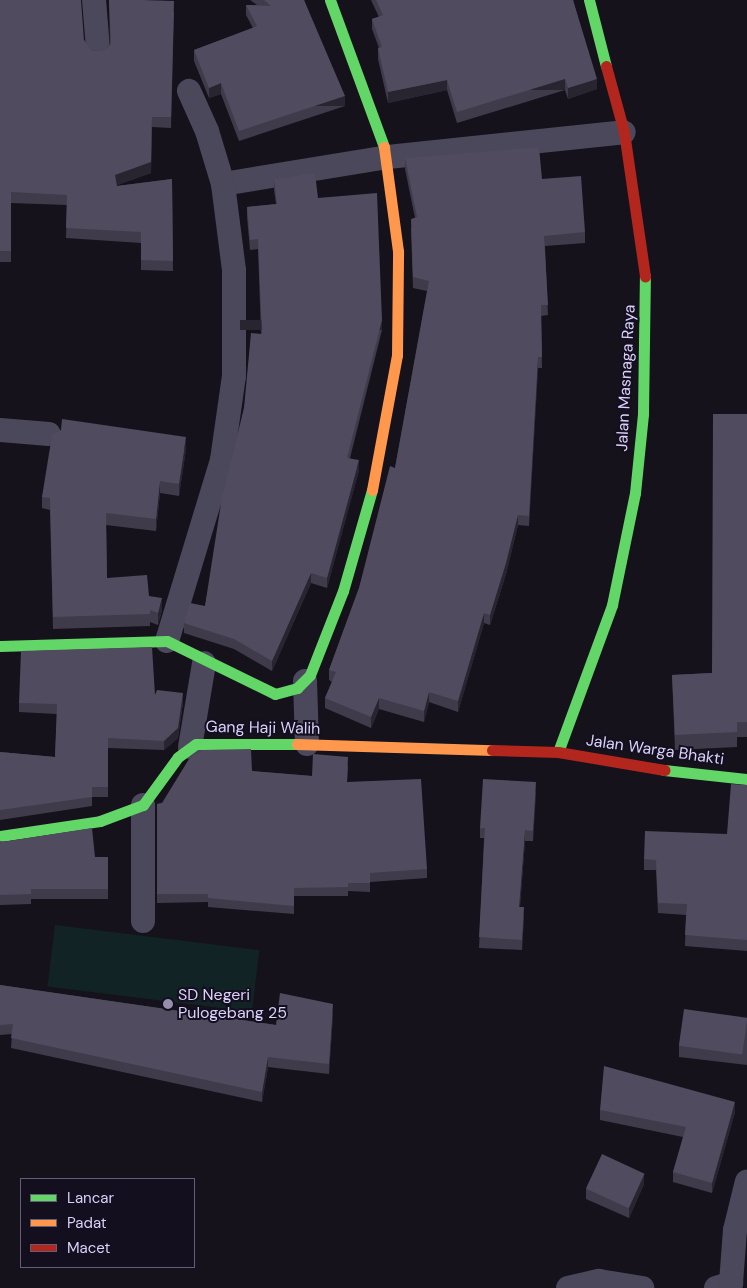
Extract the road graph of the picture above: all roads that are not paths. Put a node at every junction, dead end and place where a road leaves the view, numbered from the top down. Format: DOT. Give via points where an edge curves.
graph roads {
  1 [pos="94,0"];
  2 [pos="330,0"];
  3 [pos="589,0"];
  4 [pos="98,49"];
  5 [pos="189,91"];
  6 [pos="624,132"];
  7 [pos="388,157"];
  8 [pos="223,184"];
  9 [pos="0,430"];
  10 [pos="49,434"];
  11 [pos="167,641"];
  12 [pos="0,646"];
  13 [pos="204,664"];
  14 [pos="305,681"];
  15 [pos="307,744"];
  16 [pos="190,747"];
  17 [pos="558,752"];
  18 [pos="747,779"];
  19 [pos="143,806"];
  20 [pos="0,836"];
  21 [pos="143,920"];
  22 [pos="747,1181"];
  23 [pos="731,1283"];
  24 [pos="568,1288"];
  25 [pos="642,1288"];
  1 -- 4 [label="street"];
  2 -- 7 [label="street"];
  3 -- 6 [label="street, Jalan Masnaga Raya"];
  5 -- 8 [label="street" via="208,131"];
  6 -- 7 [label="street"];
  6 -- 17 [label="street, Jalan Masnaga Raya" via="645,262 643,414 635,492 612,605"];
  7 -- 8 [label="street"];
  7 -- 14 [label="street" via="398,251 392,392 343,591"];
  8 -- 11 [label="street" via="234,270 234,376 227,429"];
  9 -- 10 [label="street"];
  11 -- 12 [label="street"];
  11 -- 13 [label="street"];
  13 -- 14 [label="street" via="274,694"];
  13 -- 16 [label="street"];
  14 -- 15 [label="street"];
  15 -- 16 [label="street, Gang Haji Walih" via="211,740"];
  15 -- 17 [label="street, Gang Haji Walih"];
  16 -- 19 [label="street, Gang Haji Walih"];
  17 -- 18 [label="street, Jalan Warga Bhakti" via="637,768"];
  19 -- 20 [label="street" via="83,825"];
  19 -- 21 [label="street"];
  22 -- 23 [label="street" via="737,1222"];
  24 -- 25 [label="street" via="599,1281"];
}
